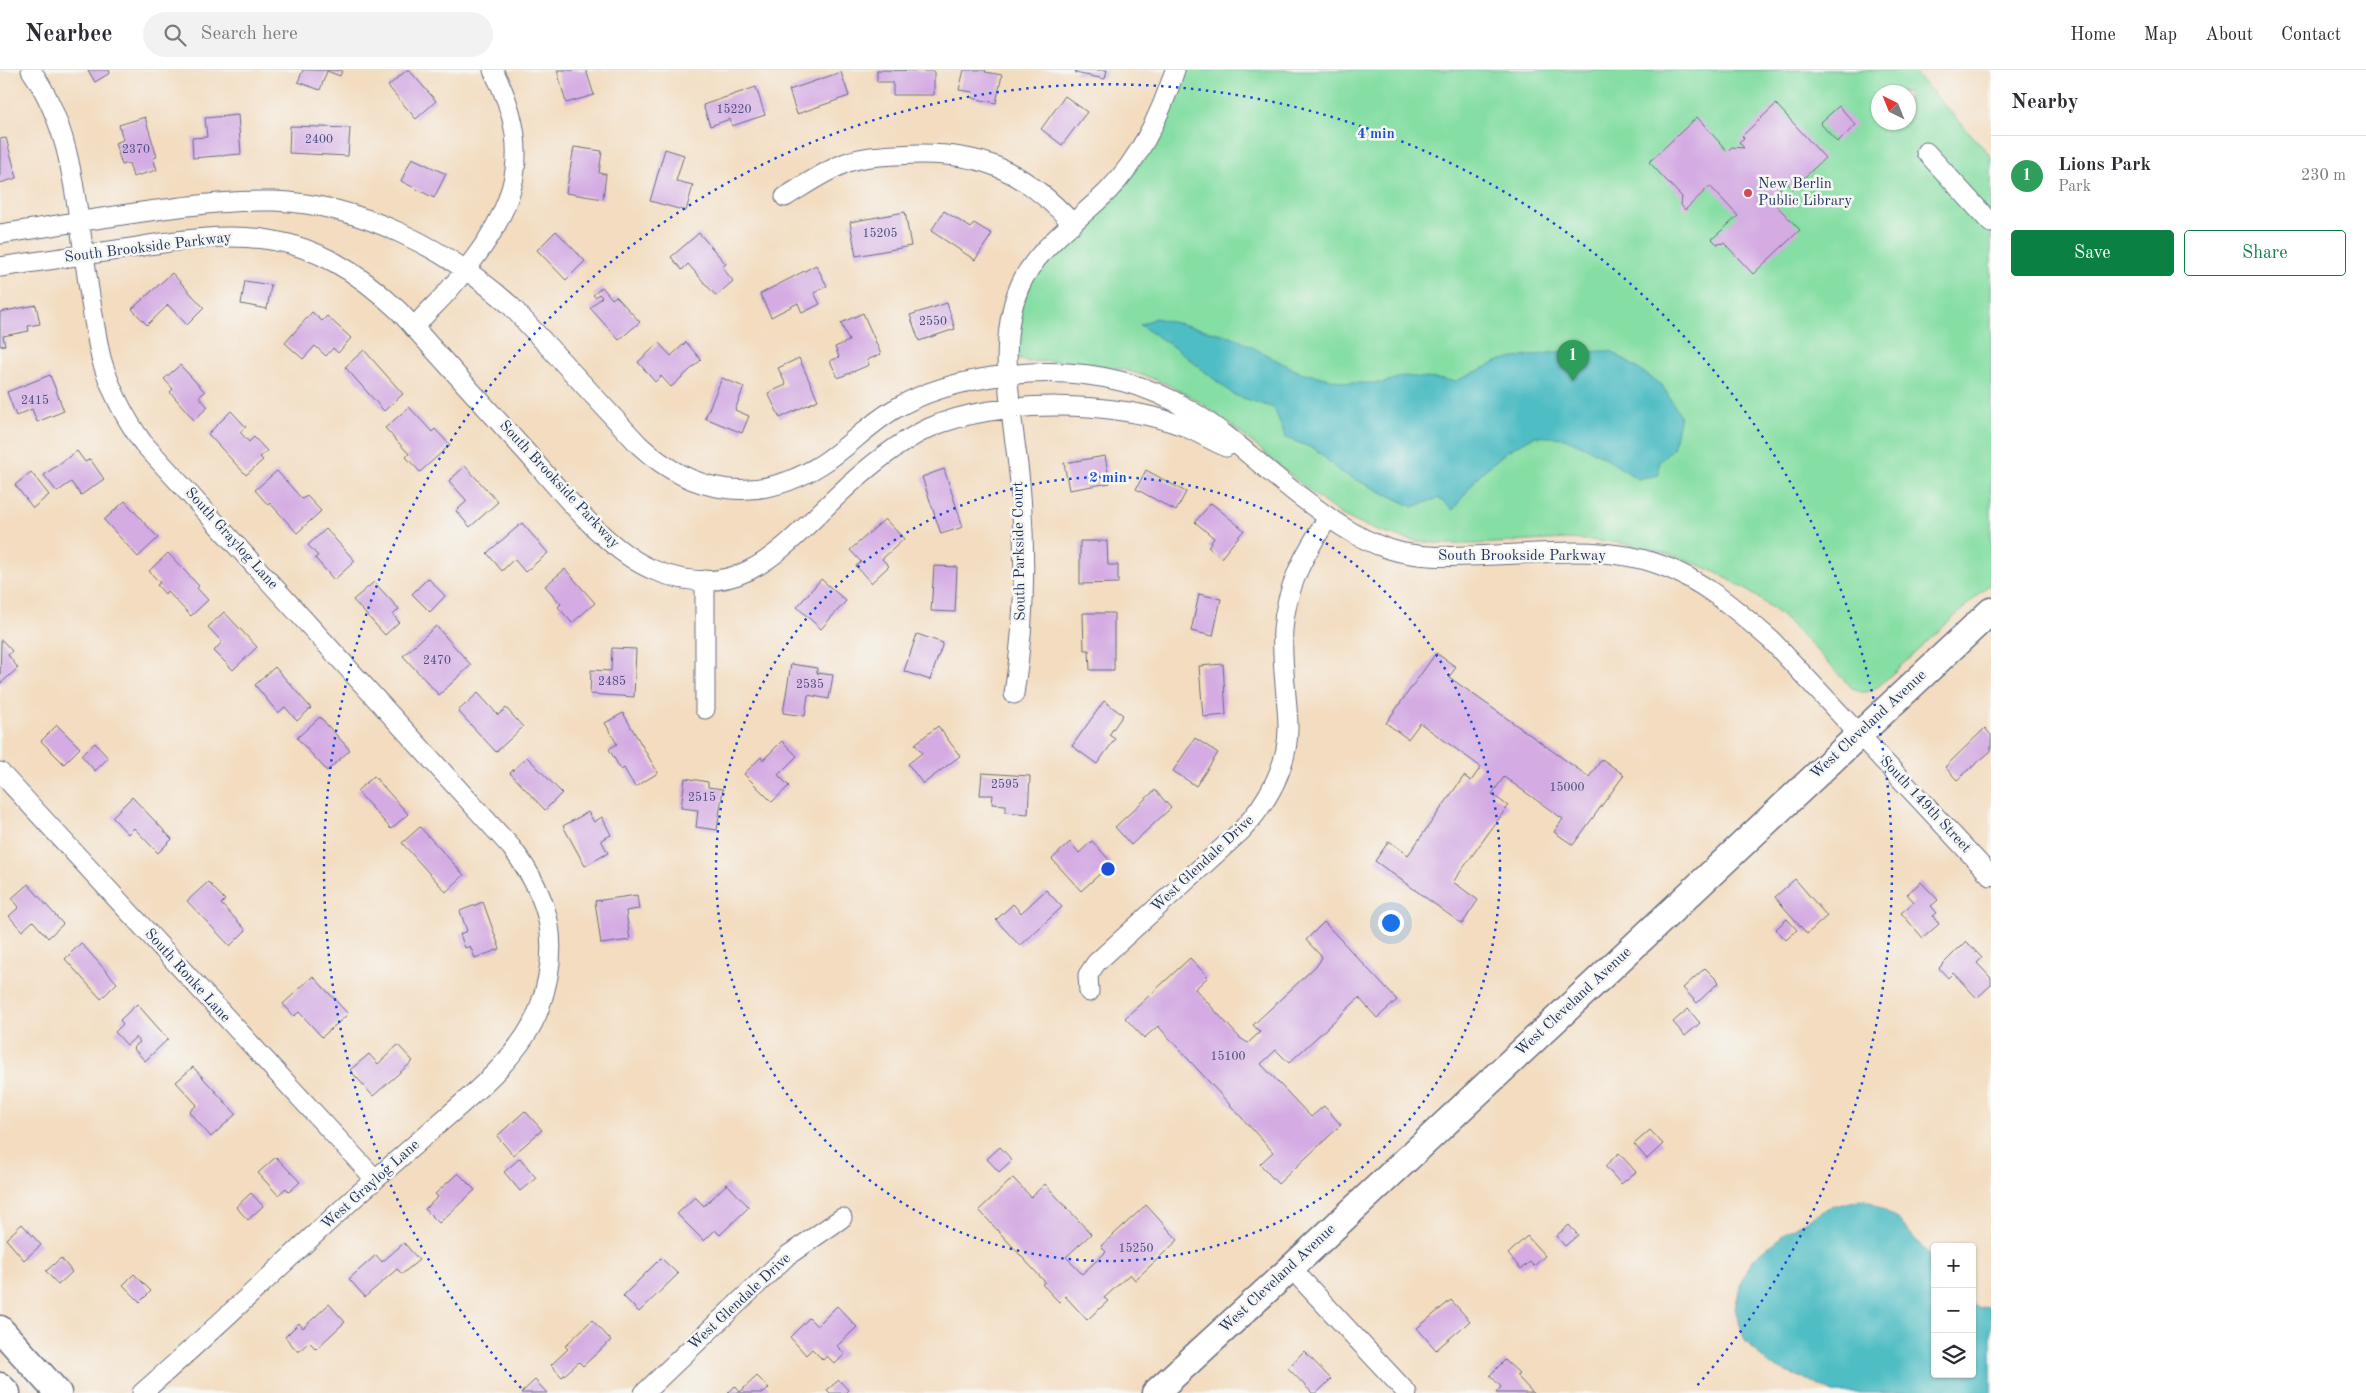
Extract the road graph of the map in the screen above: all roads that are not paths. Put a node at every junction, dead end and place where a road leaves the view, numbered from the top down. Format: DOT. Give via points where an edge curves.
graph roads {
  1 [pos="31,70"];
  2 [pos="493,70"];
  3 [pos="1175,70"];
  4 [pos="1926,152"];
  5 [pos="785,197"];
  6 [pos="79,221"];
  7 [pos="1991,223"];
  8 [pos="1073,224"];
  9 [pos="0,234"];
  10 [pos="84,255"];
  11 [pos="0,267"];
  12 [pos="465,270"];
  13 [pos="414,328"];
  14 [pos="1008,375"];
  15 [pos="1012,409"];
  16 [pos="1265,469"];
  17 [pos="1328,518"];
  18 [pos="705,580"];
  19 [pos="1991,610"];
  20 [pos="1014,694"];
  21 [pos="705,709"];
  22 [pos="1860,733"];
  23 [pos="0,772"];
  24 [pos="1991,876"];
  25 [pos="550,946"];
  26 [pos="1088,992"];
  27 [pos="375,1180"];
  28 [pos="842,1218"];
  29 [pos="1291,1268"];
  30 [pos="0,1329"];
  31 [pos="0,1386"];
  32 [pos="7,1393"];
  33 [pos="58,1393"];
  34 [pos="142,1393"];
  35 [pos="644,1393"];
  36 [pos="1155,1393"];
  37 [pos="1407,1393"];
  1 -- 6 [label="street, South Graylog Lane" via="47,95 66,144"];
  2 -- 12 [label="street" via="514,126 516,161 512,186 496,229"];
  3 -- 8 [label="street, South Parkside Court" via="1157,118 1140,150 1109,190"];
  4 -- 7 [label="street"];
  5 -- 8 [label="street" via="842,164 872,156 945,155 986,162 1020,177 1051,200"];
  6 -- 9 [label="street, South Brookside Parkway"];
  6 -- 10 [label="street, South Graylog Lane"];
  6 -- 12 [label="street, South Brookside Parkway" via="218,202 275,201 337,211 390,227"];
  8 -- 14 [label="street, South Parkside Court" via="1050,245 1019,288 1009,324"];
  10 -- 11 [label="street, South Brookside Parkway"];
  10 -- 13 [label="street, South Brookside Parkway" via="214,236 250,236 280,242 310,250 340,265 375,288"];
  10 -- 25 [label="street, South Graylog Lane" via="100,358 132,428 511,847 538,888 549,920"];
  12 -- 13 [label="street"];
  12 -- 14 [label="street, South Brookside Parkway" via="511,306 658,463 711,487 764,488 796,478 824,463 867,428 908,402 958,383"];
  13 -- 18 [label="street, South Brookside Parkway" via="617,548 654,571"];
  14 -- 15 [label="street, South Parkside Court"];
  14 -- 16 [label="street, South Brookside Parkway" via="1088,374 1148,388 1190,410"];
  15 -- 16 [label="street, South Brookside Parkway" via="1074,406 1140,415 1185,427"];
  15 -- 18 [label="street, South Brookside Parkway" via="970,415 927,429 860,475 777,554 739,576"];
  15 -- 20 [label="street, South Parkside Court" via="1020,484 1023,575"];
  16 -- 17 [label="street, South Brookside Parkway"];
  17 -- 22 [label="street, South Brookside Parkway" via="1366,540 1403,553 1440,557 1593,553 1658,564 1682,574 1740,612"];
  17 -- 26 [label="street, West Glendale Drive" via="1295,572 1288,599 1283,629 1288,727 1284,757 1271,791 1242,831 1096,963 1088,975"];
  18 -- 21 [label="street"];
  19 -- 22 [label="main road, West Cleveland Avenue"];
  22 -- 24 [label="street, South 149th Street"];
  22 -- 29 [label="main road, West Cleveland Avenue"];
  23 -- 27 [label="street, South Ronke Lane"];
  25 -- 27 [label="street, West Graylog Lane" via="549,972 539,1009 511,1054 456,1109"];
  27 -- 34 [label="street, West Graylog Lane"];
  28 -- 35 [label="street, West Glendale Drive" via="787,1256"];
  29 -- 36 [label="main road, West Cleveland Avenue"];
  29 -- 37 [label="street"];
  30 -- 33 [label="main road"];
  31 -- 32 [label="main road"];
}
